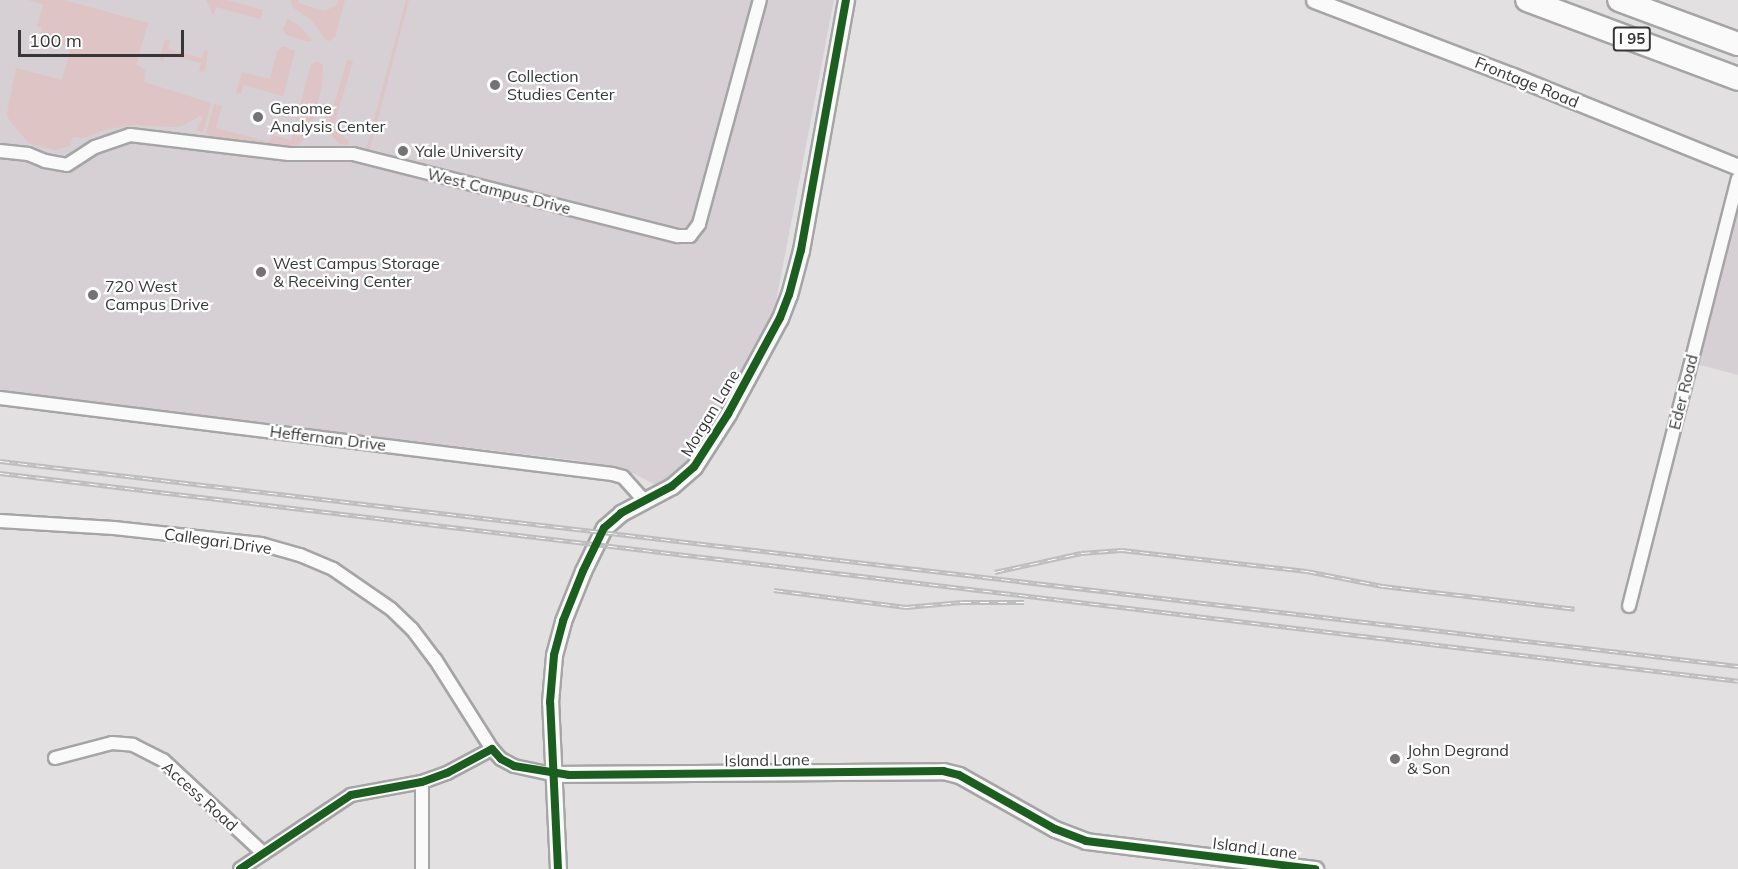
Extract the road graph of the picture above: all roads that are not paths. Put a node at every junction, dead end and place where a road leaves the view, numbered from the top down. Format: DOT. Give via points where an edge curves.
graph roads {
  1 [pos="760,0"];
  2 [pos="846,0"];
  3 [pos="1314,0"];
  4 [pos="1527,0"];
  5 [pos="1619,0"];
  6 [pos="1738,44"];
  7 [pos="1738,79"];
  8 [pos="0,151"];
  9 [pos="1738,167"];
  10 [pos="1738,179"];
  11 [pos="0,398"];
  12 [pos="644,500"];
  13 [pos="0,521"];
  14 [pos="1629,606"];
  15 [pos="492,749"];
  16 [pos="55,758"];
  17 [pos="552,774"];
  18 [pos="422,782"];
  19 [pos="263,853"];
  20 [pos="240,869"];
  21 [pos="422,869"];
  22 [pos="558,869"];
  23 [pos="1315,869"];
  1 -- 8 [label="street, West Campus Drive" via="699,224 690,236 667,234 353,154 289,154 130,135 95,147 67,165"];
  2 -- 12 [label="street, Morgan Lane" via="801,250 780,318 699,460 683,478"];
  3 -- 9 [label="street, Frontage Road"];
  4 -- 7 [label="highway, I 95"];
  5 -- 6 [label="highway, I 95"];
  10 -- 14 [label="street, Eder Road"];
  11 -- 12 [label="street, Heffernan Drive" via="602,472 623,477"];
  12 -- 17 [label="street, Morgan Lane" via="610,520 604,528 563,621 551,678"];
  13 -- 15 [label="street, Callegari Drive" via="114,528 261,544 333,569 391,609 412,629"];
  15 -- 17 [label="street, Island Lane" via="513,766"];
  15 -- 18 [label="street"];
  16 -- 19 [label="street, Access Road" via="112,743 133,745 163,760"];
  17 -- 22 [label="street, Morgan Lane"];
  17 -- 23 [label="street, Island Lane" via="943,771 959,775 1086,842"];
  18 -- 19 [label="street" via="351,795"];
  18 -- 21 [label="street"];
  19 -- 20 [label="street"];
}
